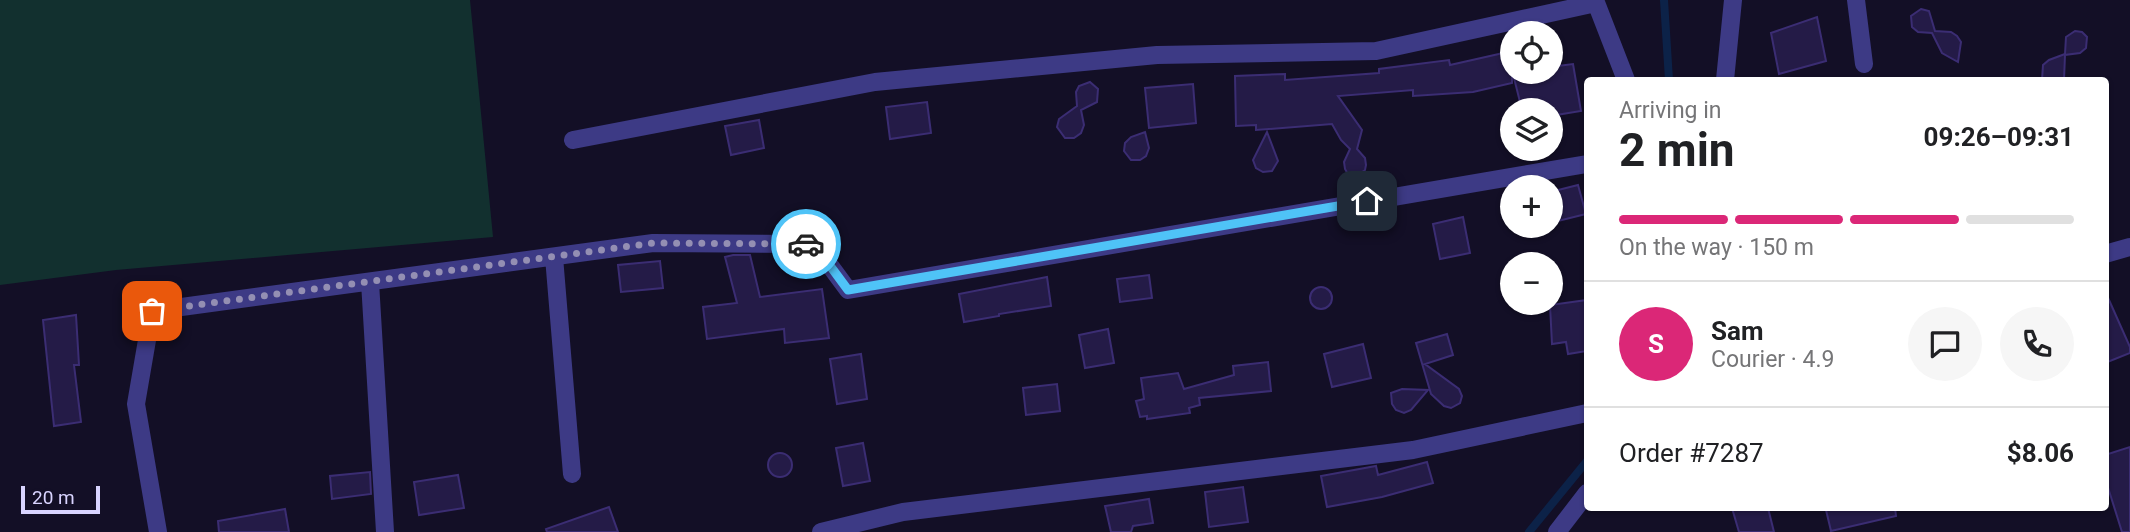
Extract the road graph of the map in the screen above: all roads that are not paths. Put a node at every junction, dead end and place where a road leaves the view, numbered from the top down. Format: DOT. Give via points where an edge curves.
graph roads {
  1 [pos="1733,0"];
  2 [pos="1856,0"];
  3 [pos="1596,2"];
  4 [pos="1864,64"];
  5 [pos="1625,77"];
  6 [pos="1725,77"];
  7 [pos="573,141"];
  8 [pos="1584,165"];
  9 [pos="2130,247"];
  10 [pos="2109,253"];
  11 [pos="554,257"];
  12 [pos="370,282"];
  13 [pos="1584,414"];
  14 [pos="572,474"];
  15 [pos="1584,497"];
  16 [pos="158,532"];
  17 [pos="385,532"];
  18 [pos="821,532"];
  19 [pos="1558,532"];
  1 -- 6 [label="street"];
  2 -- 4 [label="street"];
  3 -- 5 [label="street"];
  3 -- 7 [label="street" via="1376,51 1157,55 875,82"];
  8 -- 11 [label="street" via="848,290 814,244 653,243"];
  9 -- 10 [label="street"];
  11 -- 12 [label="street"];
  11 -- 14 [label="street"];
  12 -- 16 [label="street" via="152,311 136,404"];
  12 -- 17 [label="street"];
  13 -- 18 [label="street" via="1413,450 903,512"];
  15 -- 19 [label="street"];
}
